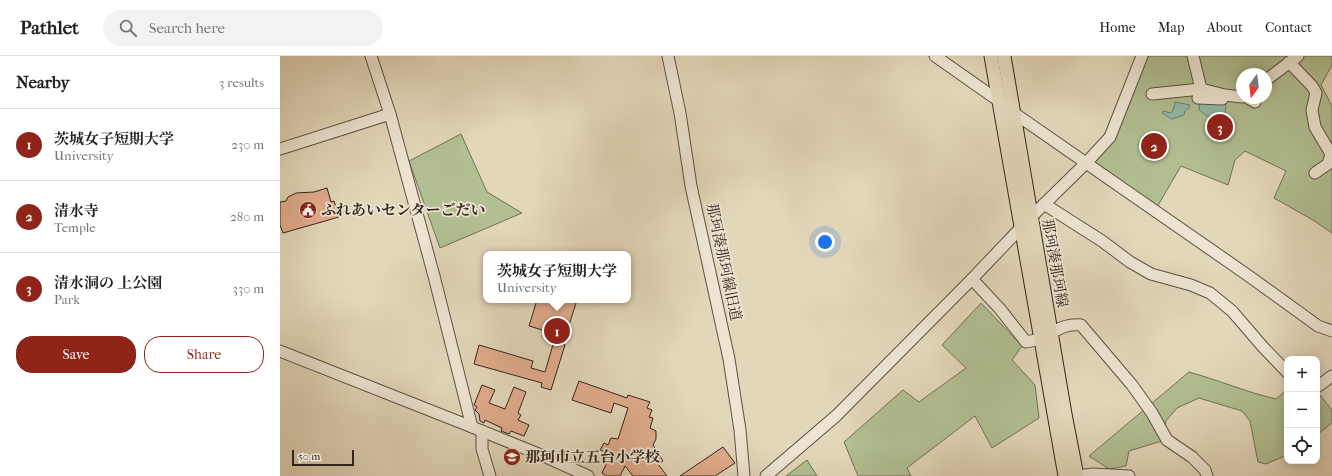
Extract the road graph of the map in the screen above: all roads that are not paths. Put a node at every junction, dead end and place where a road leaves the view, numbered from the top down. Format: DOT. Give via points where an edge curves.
graph roads {
  1 [pos="371,56"];
  2 [pos="668,56"];
  3 [pos="935,56"];
  4 [pos="991,56"];
  5 [pos="1004,56"];
  6 [pos="1142,56"];
  7 [pos="1193,56"];
  8 [pos="1293,59"];
  9 [pos="1272,75"];
  10 [pos="1201,89"];
  11 [pos="1152,94"];
  12 [pos="1236,96"];
  13 [pos="1000,101"];
  14 [pos="1014,113"];
  15 [pos="390,114"];
  16 [pos="280,149"];
  17 [pos="1087,162"];
  18 [pos="1315,173"];
  19 [pos="1044,204"];
  20 [pos="1031,216"];
  21 [pos="1021,228"];
  22 [pos="972,279"];
  23 [pos="1332,332"];
  24 [pos="1046,336"];
  25 [pos="280,352"];
  26 [pos="1284,369"];
  27 [pos="1332,376"];
  28 [pos="1320,385"];
  29 [pos="477,429"];
  30 [pos="490,476"];
  31 [pos="588,476"];
  32 [pos="744,476"];
  33 [pos="766,476"];
  34 [pos="1065,476"];
  35 [pos="1077,476"];
  36 [pos="1129,476"];
  37 [pos="1207,476"];
  1 -- 15 [label="street"];
  2 -- 32 [label="street, 那珂湊那珂線旧道" via="692,186 729,359"];
  3 -- 13 [label="street"];
  4 -- 13 [label="main road, 那珂湊那珂線"];
  5 -- 14 [label="main road, 那珂湊那珂線"];
  6 -- 17 [label="street" via="1110,137"];
  7 -- 10 [label="street"];
  8 -- 9 [label="street"];
  8 -- 18 [label="street" via="1316,93 1312,110 1315,128 1331,154 1328,164"];
  10 -- 11 [label="street"];
  10 -- 12 [label="street" via="1198,98 1222,99 1225,95"];
  13 -- 14 [label="street"];
  13 -- 21 [label="main road, 那珂湊那珂線"];
  14 -- 17 [label="street"];
  14 -- 20 [label="main road, 那珂湊那珂線"];
  15 -- 16 [label="street"];
  15 -- 29 [label="street"];
  17 -- 19 [label="street"];
  17 -- 23 [label="street" via="1318,326"];
  19 -- 20 [label="street"];
  19 -- 26 [label="street" via="1151,274 1210,293 1232,311"];
  20 -- 21 [label="street"];
  20 -- 24 [label="main road, 那珂湊那珂線"];
  21 -- 22 [label="street"];
  21 -- 24 [label="main road, 那珂湊那珂線"];
  22 -- 24 [label="street" via="1026,342"];
  22 -- 33 [label="street" via="836,416"];
  24 -- 34 [label="main road, 那珂湊那珂線"];
  24 -- 35 [label="main road, 那珂湊那珂線"];
  24 -- 37 [label="street" via="1071,324 1081,325 1132,385 1167,440 1192,457 1206,470"];
  25 -- 29 [label="street"];
  27 -- 28 [label="street"];
  29 -- 30 [label="street"];
  29 -- 31 [label="street"];
  35 -- 36 [label="street"];
}
